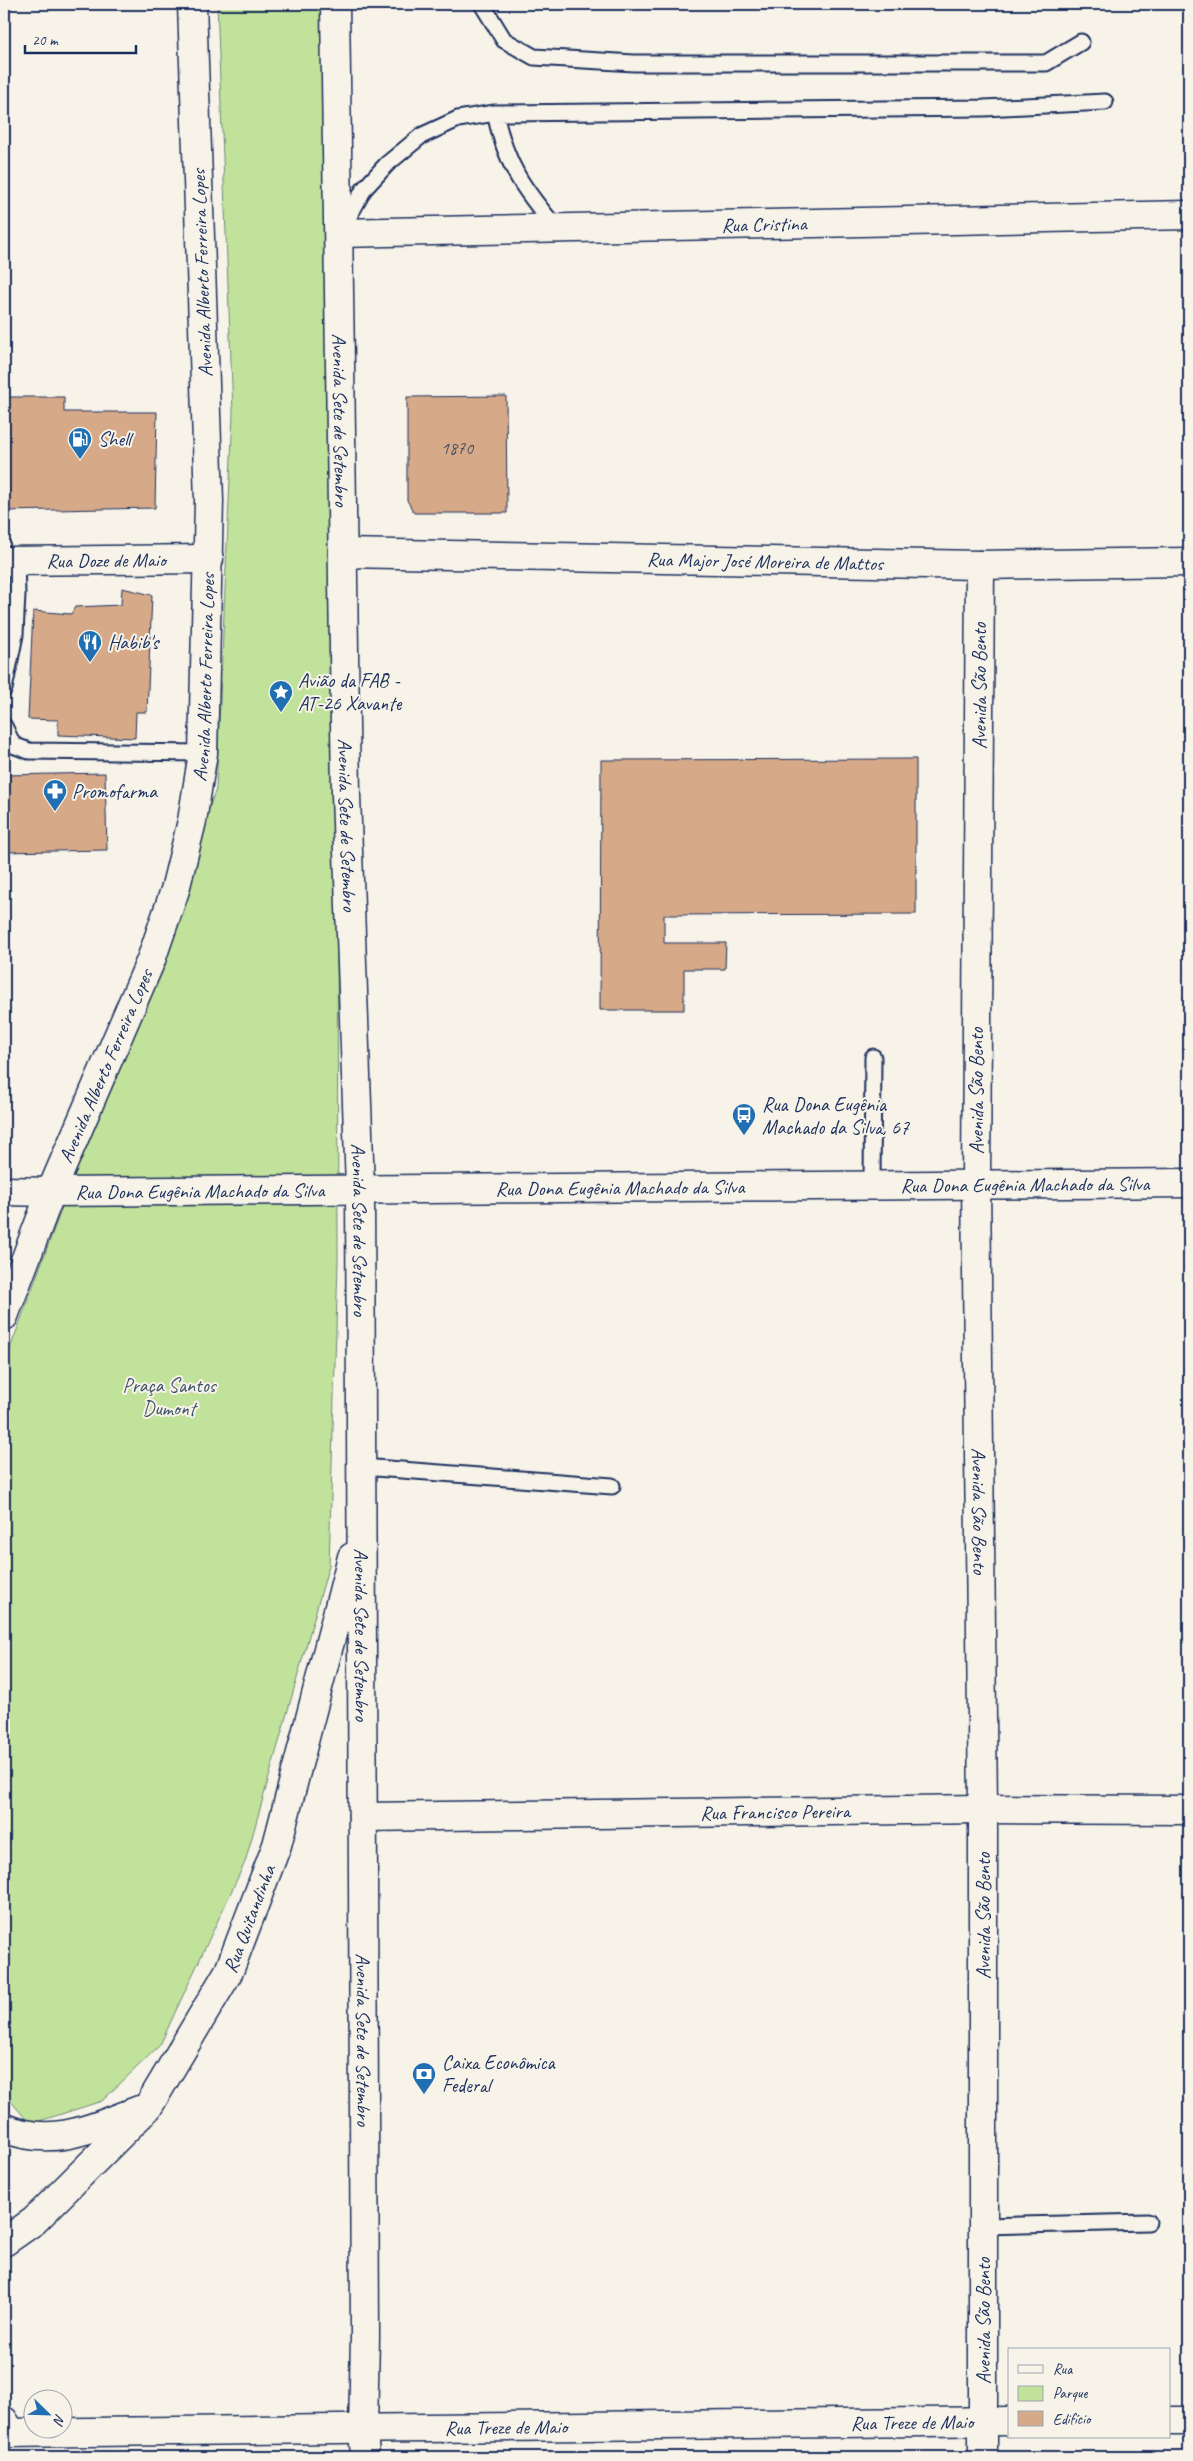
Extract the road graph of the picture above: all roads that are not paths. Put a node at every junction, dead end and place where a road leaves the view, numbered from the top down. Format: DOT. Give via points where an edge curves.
graph roads {
  1 [pos="192,4"];
  2 [pos="335,4"];
  3 [pos="482,4"];
  4 [pos="1081,42"];
  5 [pos="1105,102"];
  6 [pos="495,113"];
  7 [pos="1189,215"];
  8 [pos="557,229"];
  9 [pos="339,233"];
  10 [pos="343,553"];
  11 [pos="209,559"];
  12 [pos="10,561"];
  13 [pos="1189,562"];
  14 [pos="980,565"];
  15 [pos="4,688"];
  16 [pos="4,726"];
  17 [pos="203,753"];
  18 [pos="873,1057"];
  19 [pos="976,1183"];
  20 [pos="1189,1183"];
  21 [pos="872,1184"];
  22 [pos="360,1188"];
  23 [pos="4,1191"];
  24 [pos="51,1192"];
  25 [pos="4,1316"];
  26 [pos="362,1466"];
  27 [pos="612,1486"];
  28 [pos="361,1522"];
  29 [pos="983,1809"];
  30 [pos="1189,1810"];
  31 [pos="363,1817"];
  32 [pos="148,2107"];
  33 [pos="4,2128"];
  34 [pos="1148,2222"];
  35 [pos="983,2226"];
  36 [pos="4,2242"];
  37 [pos="997,2421"];
  38 [pos="1170,2421"];
  39 [pos="1189,2421"];
  40 [pos="6,2429"];
  41 [pos="363,2429"];
  42 [pos="365,2457"];
  43 [pos="983,2457"];
  1 -- 11 [label="main road, Avenida Alberto Ferreira Lopes"];
  2 -- 9 [label="main road, Avenida Sete de Setembro"];
  3 -- 4 [label="lane" via="504,40 534,57 615,62 1046,63"];
  5 -- 6 [label="lane" via="984,108"];
  6 -- 8 [label="lane" via="502,145 516,173 532,200"];
  6 -- 9 [label="lane" via="458,119 421,136 387,164 364,189"];
  7 -- 8 [label="main road, Rua Cristina"];
  8 -- 9 [label="main road, Rua Cristina"];
  9 -- 10 [label="main road, Avenida Sete de Setembro"];
  10 -- 14 [label="main road, Rua Major José Moreira de Mattos"];
  10 -- 22 [label="main road, Avenida Sete de Setembro" via="347,805"];
  11 -- 12 [label="main road, Rua Doze de Maio"];
  11 -- 17 [label="main road, Avenida Alberto Ferreira Lopes"];
  12 -- 15 [label="lane" via="17,594 15,635"];
  13 -- 14 [label="main road, Rua Major José Moreira de Mattos"];
  14 -- 19 [label="main road, Avenida São Bento"];
  16 -- 17 [label="lane" via="13,745 29,751"];
  17 -- 24 [label="main road, Avenida Alberto Ferreira Lopes" via="192,821 172,899 151,960"];
  18 -- 21 [label="lane"];
  19 -- 20 [label="main road, Rua Dona Eugênia Machado da Silva"];
  19 -- 21 [label="main road, Rua Dona Eugênia Machado da Silva"];
  19 -- 29 [label="main road, Avenida São Bento"];
  21 -- 22 [label="main road, Rua Dona Eugênia Machado da Silva"];
  22 -- 24 [label="main road, Rua Dona Eugênia Machado da Silva"];
  22 -- 26 [label="main road, Avenida Sete de Setembro"];
  23 -- 24 [label="main road, Rua Dona Eugênia Machado da Silva"];
  24 -- 25 [label="main road, Avenida Alberto Ferreira Lopes"];
  26 -- 27 [label="lane"];
  26 -- 28 [label="main road, Avenida Sete de Setembro"];
  28 -- 31 [label="main road, Avenida Sete de Setembro"];
  28 -- 32 [label="main road, Rua Quitandinha" via="277,1844 229,1971"];
  29 -- 30 [label="main road, Rua Francisco Pereira"];
  29 -- 31 [label="main road, Rua Francisco Pereira"];
  29 -- 35 [label="main road, Avenida São Bento"];
  31 -- 41 [label="main road, Avenida Sete de Setembro"];
  32 -- 33 [label="main road" via="63,2137 31,2136"];
  32 -- 36 [label="main road, Rua Quitandinha" via="34,2221"];
  34 -- 35 [label="lane"];
  35 -- 37 [label="main road, Avenida São Bento"];
  37 -- 41 [label="main road, Rua Treze de Maio"];
  37 -- 43 [label="main road, Avenida São Bento"];
  38 -- 39 [label="main road"];
  40 -- 41 [label="main road, Rua Treze de Maio"];
  41 -- 42 [label="main road, Avenida Sete de Setembro"];
}
